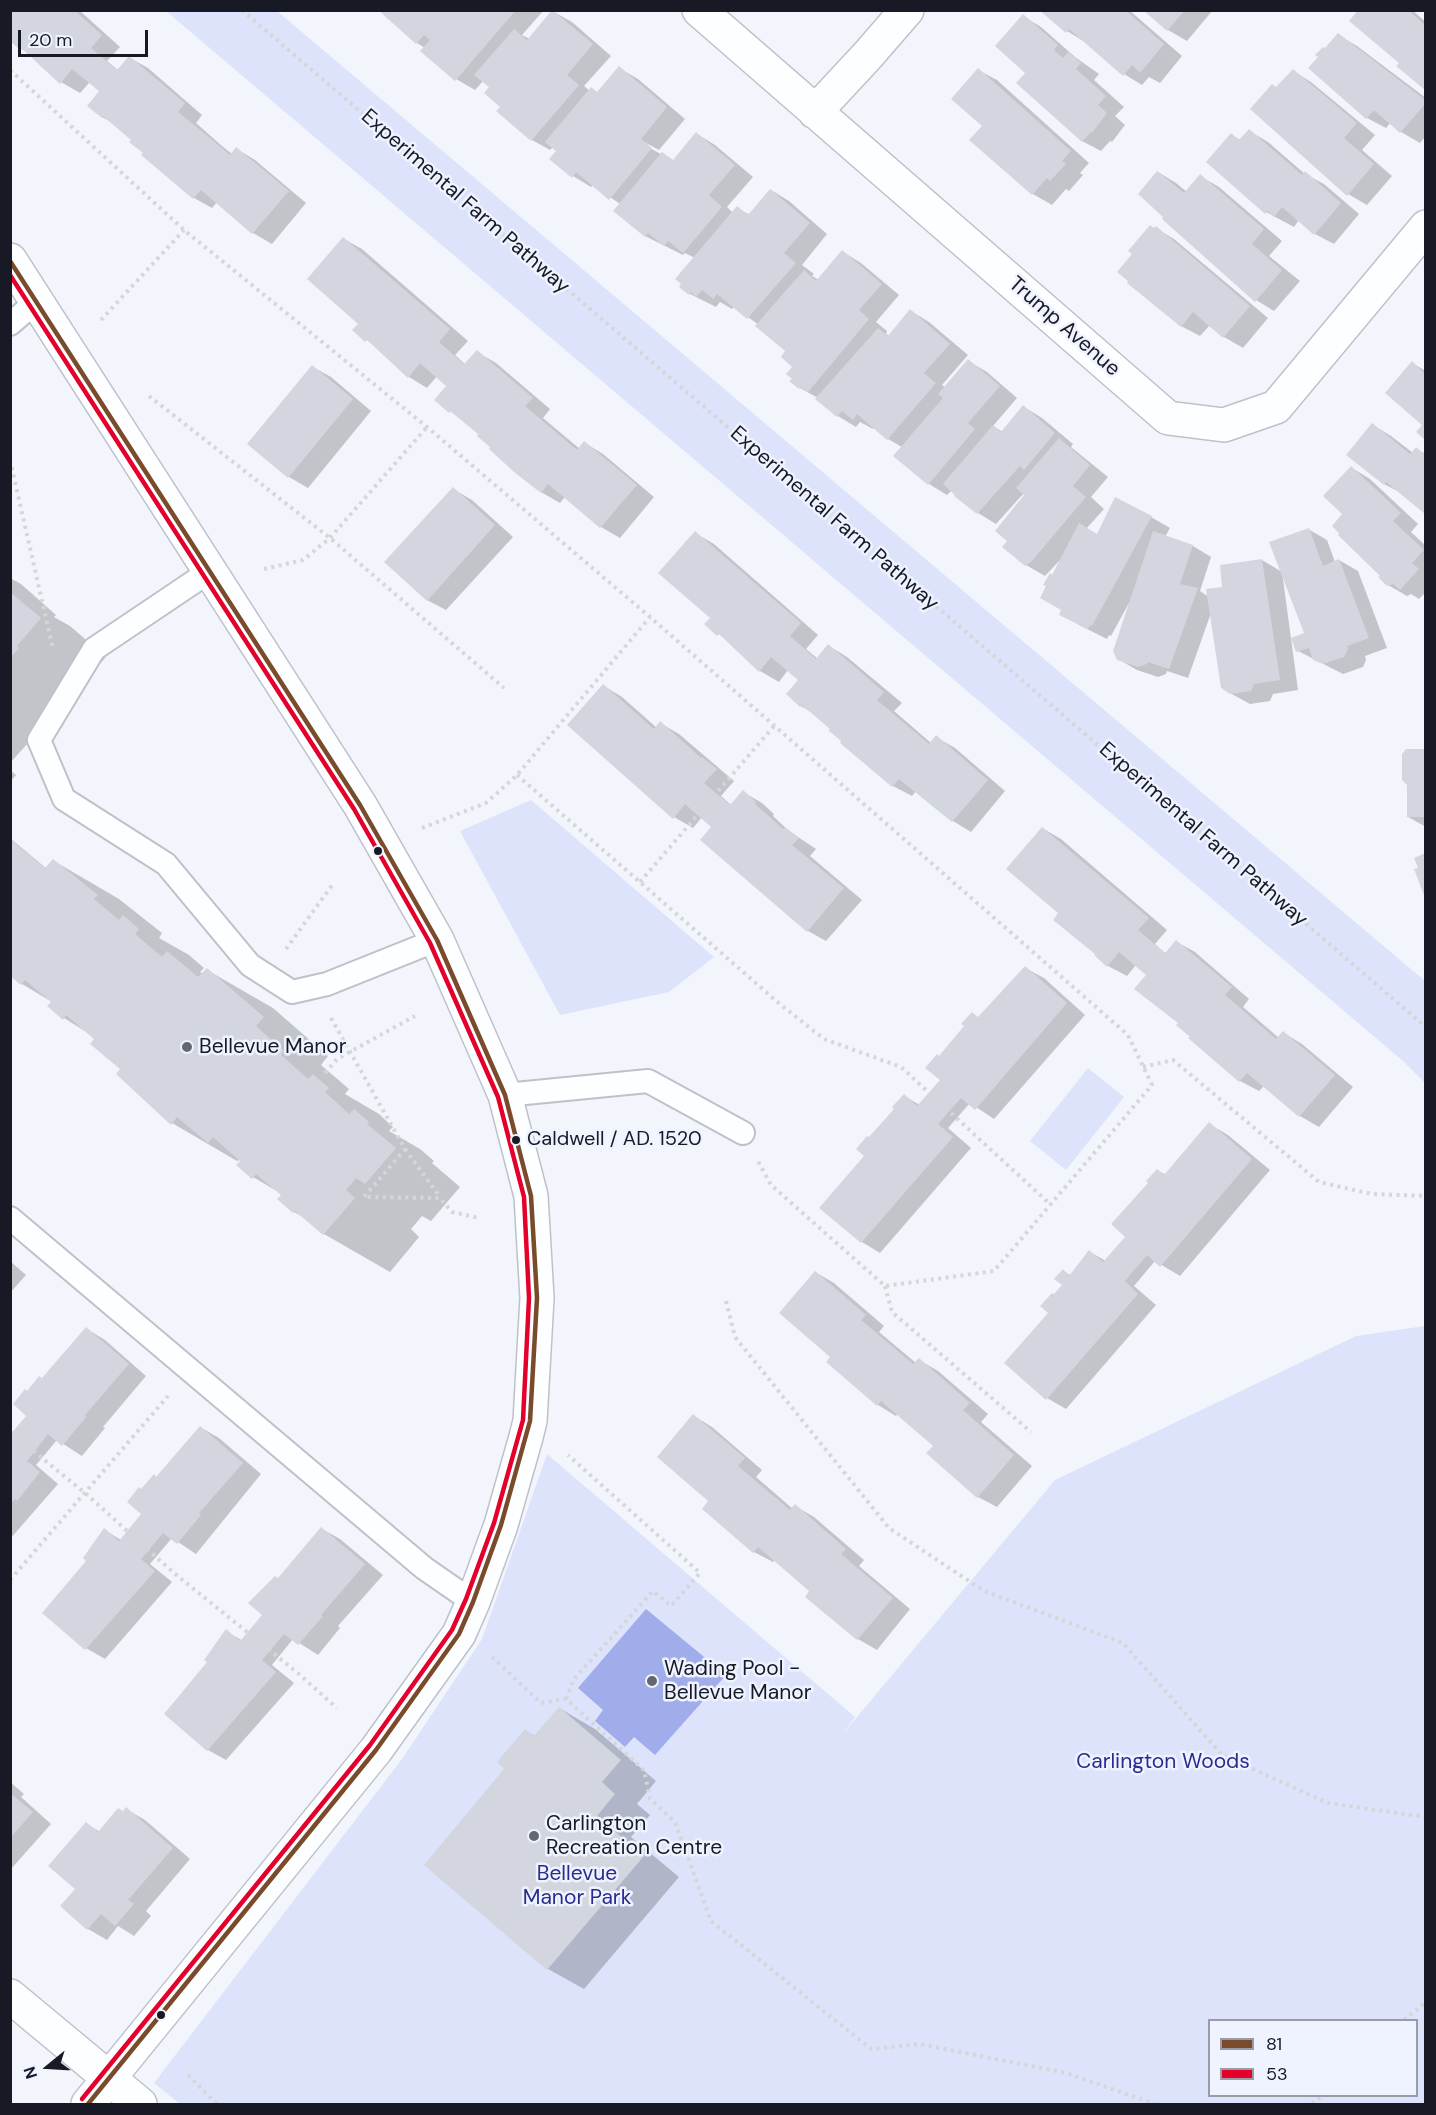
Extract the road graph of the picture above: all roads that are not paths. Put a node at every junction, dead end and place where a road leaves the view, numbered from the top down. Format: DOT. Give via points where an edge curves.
graph roads {
  1 [pos="699,10"];
  2 [pos="907,10"];
  3 [pos="815,112"];
  4 [pos="1425,227"];
  5 [pos="10,260"];
  6 [pos="37,301"];
  7 [pos="10,324"];
  8 [pos="210,571"];
  9 [pos="437,939"];
  10 [pos="505,1095"];
  11 [pos="743,1133"];
  12 [pos="10,1218"];
  13 [pos="474,1602"];
  14 [pos="10,1996"];
  15 [pos="108,2078"];
  16 [pos="88,2104"];
  17 [pos="140,2104"];
  1 -- 3 [label="street, Trump Avenue"];
  2 -- 3 [label="street"];
  3 -- 4 [label="street, Trump Avenue" via="1168,418 1224,425 1276,407"];
  5 -- 6 [label="street"];
  6 -- 7 [label="lane"];
  6 -- 8 [label="street"];
  8 -- 9 [label="street" via="360,805"];
  8 -- 9 [label="lane" via="94,649 39,740 64,799 166,864 250,965 292,992 327,984"];
  9 -- 10 [label="street"];
  10 -- 11 [label="lane" via="648,1081"];
  10 -- 13 [label="street" via="531,1196 537,1298 530,1421 501,1525"];
  12 -- 13 [label="lane" via="423,1568"];
  13 -- 15 [label="street" via="459,1634 376,1750"];
  14 -- 15 [label="street"];
  15 -- 16 [label="street"];
  15 -- 17 [label="street"];
}
